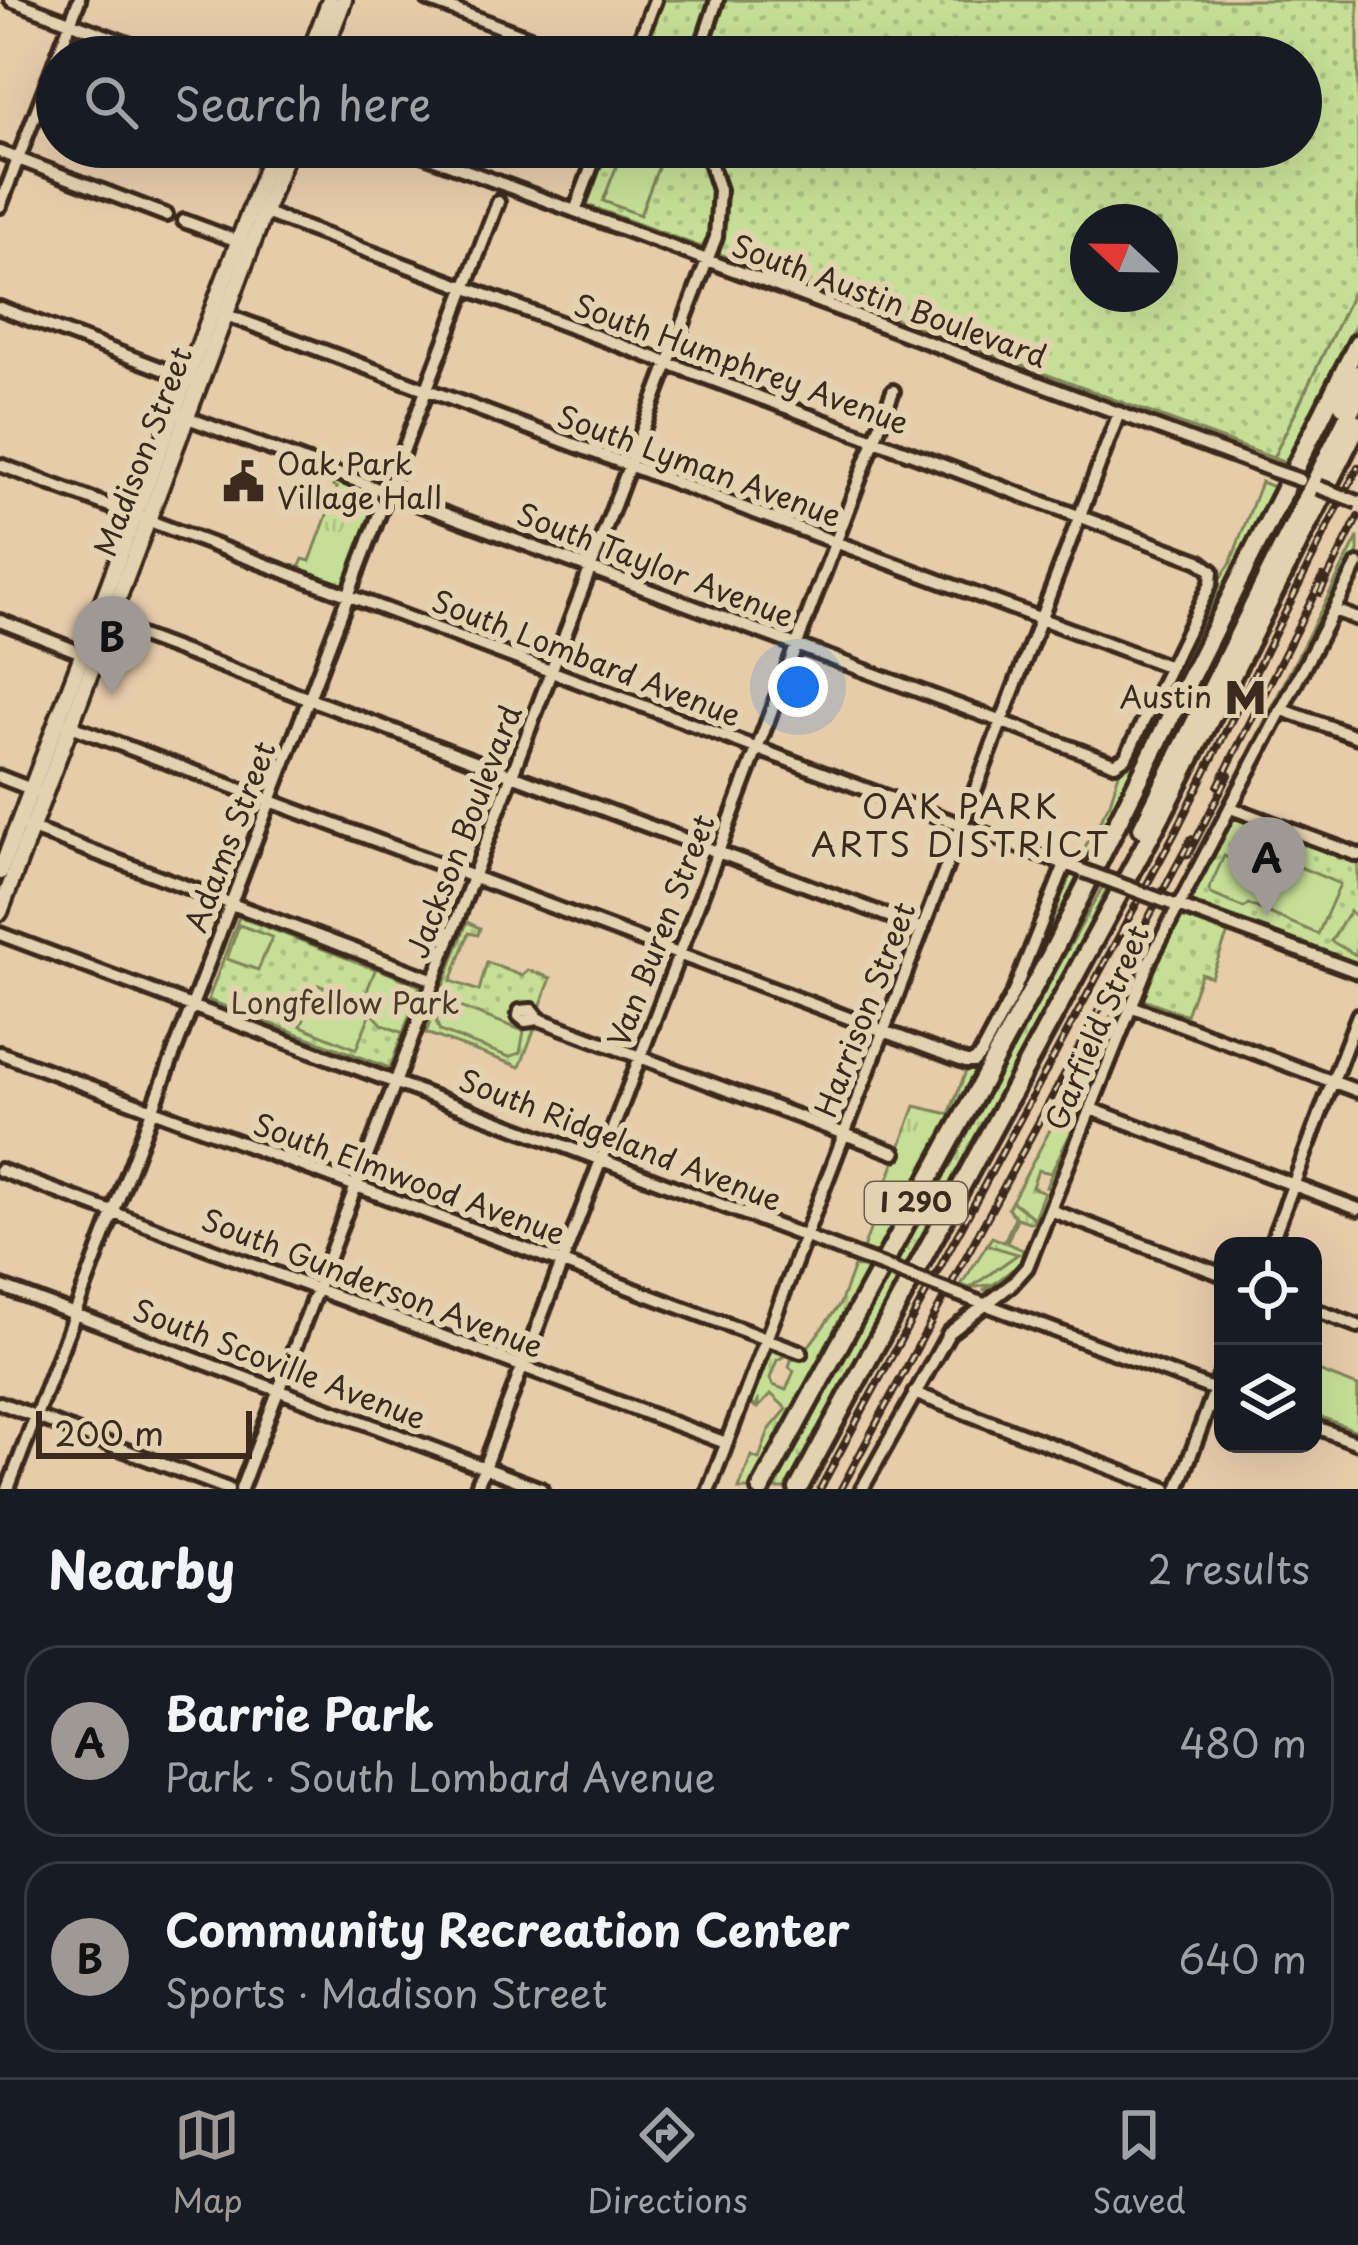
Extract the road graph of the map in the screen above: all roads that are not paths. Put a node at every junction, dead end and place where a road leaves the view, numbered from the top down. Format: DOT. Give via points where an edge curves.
graph roads {
  1 [pos="11,0"];
  2 [pos="79,0"];
  3 [pos="330,0"];
  4 [pos="344,0"];
  5 [pos="428,0"];
  6 [pos="655,0"];
  7 [pos="717,0"];
  8 [pos="70,22"];
  9 [pos="65,36"];
  10 [pos="107,36"];
  11 [pos="316,36"];
  12 [pos="330,36"];
  13 [pos="525,36"];
  14 [pos="641,36"];
  15 [pos="705,36"];
  16 [pos="36,112"];
  17 [pos="0,152"];
  18 [pos="18,159"];
  19 [pos="36,166"];
  20 [pos="42,168"];
  21 [pos="268,168"];
  22 [pos="278,168"];
  23 [pos="459,168"];
  24 [pos="591,168"];
  25 [pos="711,168"];
  26 [pos="498,202"];
  27 [pos="0,206"];
  28 [pos="257,210"];
  29 [pos="575,211"];
  30 [pos="166,215"];
  31 [pos="184,221"];
  32 [pos="245,243"];
  33 [pos="708,260"];
  34 [pos="465,288"];
  35 [pos="0,308"];
  36 [pos="219,313"];
  37 [pos="1358,343"];
  38 [pos="668,363"];
  39 [pos="1358,374"];
  40 [pos="193,381"];
  41 [pos="427,390"];
  42 [pos="893,391"];
  43 [pos="1358,396"];
  44 [pos="1119,413"];
  45 [pos="180,415"];
  46 [pos="1358,424"];
  47 [pos="874,440"];
  48 [pos="0,465"];
  49 [pos="628,466"];
  50 [pos="1309,484"];
  51 [pos="388,491"];
  52 [pos="1358,502"];
  53 [pos="1079,517"];
  54 [pos="141,518"];
  55 [pos="835,543"];
  56 [pos="1358,564"];
  57 [pos="590,567"];
  58 [pos="348,596"];
  59 [pos="1334,610"];
  60 [pos="1358,619"];
  61 [pos="1040,620"];
  62 [pos="102,621"];
  63 [pos="0,622"];
  64 [pos="796,644"];
  65 [pos="89,656"];
  66 [pos="1170,668"];
  67 [pos="551,671"];
  68 [pos="309,698"];
  69 [pos="1282,710"];
  70 [pos="1001,721"];
  71 [pos="64,723"];
  72 [pos="1358,737"];
  73 [pos="757,749"];
  74 [pos="512,775"];
  75 [pos="0,777"];
  76 [pos="38,792"];
  77 [pos="270,801"];
  78 [pos="1231,808"];
  79 [pos="1124,813"];
  80 [pos="962,825"];
  81 [pos="25,826"];
  82 [pos="718,852"];
  83 [pos="1358,856"];
  84 [pos="1065,864"];
  85 [pos="0,872"];
  86 [pos="474,876"];
  87 [pos="231,903"];
  88 [pos="1175,905"];
  89 [pos="0,912"];
  90 [pos="1104,923"];
  91 [pos="923,929"];
  92 [pos="0,934"];
  93 [pos="679,953"];
  94 [pos="1358,972"];
  95 [pos="434,980"];
  96 [pos="192,1006"];
  97 [pos="1132,1006"];
  98 [pos="1358,1016"];
  99 [pos="539,1019"];
  100 [pos="884,1030"];
  101 [pos="0,1053"];
  102 [pos="640,1057"];
  103 [pos="395,1082"];
  104 [pos="1333,1082"];
  105 [pos="1358,1091"];
  106 [pos="1090,1108"];
  107 [pos="152,1110"];
  108 [pos="844,1134"];
  109 [pos="895,1153"];
  110 [pos="601,1160"];
  111 [pos="0,1170"];
  112 [pos="1293,1185"];
  113 [pos="356,1186"];
  114 [pos="1358,1209"];
  115 [pos="1050,1210"];
  116 [pos="113,1213"];
  117 [pos="805,1236"];
  118 [pos="1273,1237"];
  119 [pos="562,1262"];
  120 [pos="1214,1272"];
  121 [pos="0,1286"];
  122 [pos="317,1290"];
  123 [pos="984,1304"];
  124 [pos="1322,1312"];
  125 [pos="74,1314"];
  126 [pos="1358,1326"];
  127 [pos="766,1340"];
  128 [pos="801,1352"];
  129 [pos="523,1367"];
  130 [pos="1214,1389"];
  131 [pos="279,1391"];
  132 [pos="914,1393"];
  133 [pos="0,1403"];
  134 [pos="1214,1403"];
  135 [pos="35,1417"];
  136 [pos="1322,1429"];
  137 [pos="726,1443"];
  138 [pos="1358,1443"];
  139 [pos="484,1468"];
  140 [pos="8,1489"];
  141 [pos="228,1489"];
  142 [pos="242,1489"];
  143 [pos="476,1489"];
  144 [pos="541,1489"];
  145 [pos="709,1489"];
  146 [pos="761,1489"];
  147 [pos="798,1489"];
  148 [pos="862,1489"];
  149 [pos="1166,1489"];
  150 [pos="1178,1489"];
  1 -- 8 [label="street"];
  2 -- 8 [label="street"];
  3 -- 11 [label="main road"];
  4 -- 12 [label="main road"];
  5 -- 13 [label="street"];
  6 -- 14 [label="street"];
  7 -- 15 [label="street"];
  8 -- 9 [label="street"];
  8 -- 10 [label="street"];
  16 -- 18 [label="street"];
  17 -- 18 [label="street"];
  18 -- 19 [label="street"];
  18 -- 27 [label="street"];
  20 -- 30 [label="street"];
  21 -- 28 [label="main road, Madison Street"];
  22 -- 28 [label="main road, Madison Street"];
  23 -- 29 [label="street, South Austin Boulevard"];
  24 -- 29 [label="street"];
  25 -- 33 [label="street, Jackson Boulevard" via="720,202"];
  26 -- 34 [label="street, Adams Street"];
  28 -- 32 [label="main road, Madison Street"];
  28 -- 34 [label="street, South Humphrey Avenue"];
  29 -- 33 [label="street, South Austin Boulevard"];
  31 -- 32 [label="street"];
  32 -- 36 [label="main road, Madison Street"];
  33 -- 38 [label="street, Jackson Boulevard"];
  33 -- 44 [label="street, South Austin Boulevard"];
  34 -- 38 [label="street, South Humphrey Avenue"];
  34 -- 41 [label="street, Adams Street"];
  35 -- 40 [label="street"];
  36 -- 40 [label="main road, Madison Street"];
  36 -- 41 [label="street, South Lyman Avenue"];
  37 -- 79 [label="highway, I 290"];
  38 -- 47 [label="street, South Humphrey Avenue"];
  38 -- 49 [label="street, Jackson Boulevard"];
  39 -- 50 [label="highway"];
  40 -- 45 [label="main road, Madison Street"];
  41 -- 49 [label="street, South Lyman Avenue"];
  41 -- 51 [label="street, Adams Street"];
  42 -- 47 [label="street, Van Buren Street"];
  43 -- 50 [label="highway"];
  44 -- 50 [label="street, South Austin Boulevard, bridge"];
  44 -- 53 [label="street, Harrison Street"];
  45 -- 51 [label="street, South Taylor Avenue"];
  45 -- 54 [label="main road, Madison Street"];
  46 -- 90 [label="highway, I 290"];
  47 -- 53 [label="street, South Humphrey Avenue"];
  47 -- 55 [label="street, Van Buren Street"];
  48 -- 54 [label="street, South Lombard Avenue"];
  49 -- 55 [label="street, South Lyman Avenue"];
  49 -- 57 [label="street, Jackson Boulevard"];
  50 -- 52 [label="street, South Austin Boulevard, bridge"];
  50 -- 79 [label="highway" via="1153,775"];
  50 -- 90 [label="highway" via="1119,876"];
  51 -- 57 [label="street, South Taylor Avenue"];
  51 -- 58 [label="street, Adams Street"];
  53 -- 61 [label="street, Harrison Street"];
  53 -- 66 [label="street, South Humphrey Avenue" via="1213,571"];
  54 -- 58 [label="street, South Lombard Avenue"];
  54 -- 62 [label="main road, Madison Street"];
  55 -- 61 [label="street, South Lyman Avenue"];
  55 -- 64 [label="street, Van Buren Street"];
  56 -- 59 [label="street, Garfield Street"];
  57 -- 64 [label="street, South Taylor Avenue"];
  57 -- 67 [label="street, Jackson Boulevard"];
  58 -- 67 [label="street, South Lombard Avenue"];
  58 -- 68 [label="street, Adams Street"];
  59 -- 60 [label="street"];
  59 -- 69 [label="street, Garfield Street"];
  61 -- 66 [label="street, South Lyman Avenue"];
  61 -- 70 [label="street, Harrison Street"];
  62 -- 65 [label="main road, Madison Street"];
  62 -- 68 [label="street"];
  63 -- 65 [label="street"];
  64 -- 70 [label="street, South Taylor Avenue"];
  64 -- 73 [label="street, Van Buren Street"];
  65 -- 71 [label="main road, Madison Street"];
  66 -- 70 [label="street, South Taylor Avenue" via="1119,764"];
  67 -- 73 [label="street, South Lombard Avenue"];
  67 -- 74 [label="street, Jackson Boulevard"];
  68 -- 74 [label="street"];
  68 -- 77 [label="street, Adams Street"];
  69 -- 72 [label="street"];
  69 -- 78 [label="street, Garfield Street"];
  70 -- 80 [label="street, Harrison Street"];
  71 -- 76 [label="main road, Madison Street"];
  71 -- 77 [label="street"];
  73 -- 80 [label="street, South Lombard Avenue"];
  73 -- 82 [label="street, Van Buren Street"];
  74 -- 82 [label="street"];
  74 -- 86 [label="street, Jackson Boulevard"];
  75 -- 76 [label="street"];
  76 -- 81 [label="main road, Madison Street"];
  77 -- 86 [label="street"];
  77 -- 87 [label="street, Adams Street"];
  78 -- 83 [label="street"];
  78 -- 88 [label="street, Garfield Street"];
  79 -- 146 [label="highway, I 290"];
  80 -- 84 [label="street, South Lombard Avenue"];
  80 -- 91 [label="street, Harrison Street"];
  81 -- 85 [label="main road, Madison Street"];
  81 -- 87 [label="street"];
  81 -- 89 [label="main road, Madison Street"];
  82 -- 91 [label="street"];
  82 -- 93 [label="street, Van Buren Street"];
  84 -- 88 [label="street, South Lombard Avenue, bridge"];
  84 -- 100 [label="street" via="1014,992 974,1062"];
  86 -- 93 [label="street"];
  86 -- 95 [label="street, Jackson Boulevard"];
  87 -- 95 [label="street"];
  87 -- 96 [label="street, Adams Street"];
  88 -- 94 [label="street, South Lombard Avenue"];
  88 -- 97 [label="street, Garfield Street"];
  90 -- 147 [label="highway, I 290"];
  91 -- 100 [label="street, Harrison Street"];
  92 -- 96 [label="street, South Ridgeland Avenue"];
  93 -- 100 [label="street"];
  93 -- 102 [label="street, Van Buren Street"];
  95 -- 103 [label="street, Jackson Boulevard"];
  96 -- 103 [label="street, South Ridgeland Avenue"];
  96 -- 107 [label="street, Adams Street"];
  97 -- 104 [label="street"];
  97 -- 106 [label="street, Garfield Street"];
  98 -- 104 [label="street"];
  99 -- 102 [label="street"];
  100 -- 108 [label="street, Harrison Street"];
  101 -- 107 [label="street, South Elmwood Avenue"];
  102 -- 108 [label="street"];
  102 -- 110 [label="street, Van Buren Street"];
  103 -- 110 [label="street, South Ridgeland Avenue"];
  103 -- 113 [label="street, Jackson Boulevard"];
  104 -- 105 [label="street"];
  104 -- 112 [label="street"];
  106 -- 112 [label="street"];
  106 -- 115 [label="street, Garfield Street"];
  107 -- 113 [label="street, South Elmwood Avenue"];
  107 -- 116 [label="street, Adams Street"];
  108 -- 109 [label="street"];
  108 -- 117 [label="street, Harrison Street"];
  110 -- 117 [label="street, South Ridgeland Avenue"];
  110 -- 119 [label="street, Van Buren Street"];
  111 -- 116 [label="street, South Gunderson Avenue"];
  112 -- 114 [label="street"];
  112 -- 118 [label="street"];
  113 -- 119 [label="street, South Elmwood Avenue"];
  113 -- 122 [label="street, Jackson Boulevard"];
  115 -- 120 [label="street"];
  115 -- 123 [label="street, Garfield Street" via="1023,1274"];
  116 -- 122 [label="street, South Gunderson Avenue"];
  116 -- 125 [label="street, Adams Street"];
  117 -- 123 [label="street, South Ridgeland Avenue, bridge"];
  117 -- 127 [label="street, Harrison Street"];
  119 -- 127 [label="street, South Elmwood Avenue"];
  119 -- 129 [label="street, Van Buren Street"];
  121 -- 125 [label="street, South Scoville Avenue"];
  122 -- 129 [label="street, South Gunderson Avenue"];
  122 -- 131 [label="street, Jackson Boulevard"];
  123 -- 130 [label="street, South Ridgeland Avenue"];
  123 -- 132 [label="street, Garfield Street" via="949,1333"];
  124 -- 126 [label="street"];
  125 -- 131 [label="street, South Scoville Avenue"];
  125 -- 135 [label="street, Adams Street"];
  127 -- 128 [label="street, South Elmwood Avenue"];
  127 -- 137 [label="street, Harrison Street"];
  129 -- 137 [label="street, South Gunderson Avenue"];
  129 -- 139 [label="street, Van Buren Street"];
  131 -- 139 [label="street, South Scoville Avenue"];
  131 -- 142 [label="street, Jackson Boulevard"];
  132 -- 148 [label="street, Garfield Street"];
  132 -- 149 [label="street"];
  133 -- 135 [label="street"];
  134 -- 150 [label="street"];
  135 -- 140 [label="street, Adams Street"];
  135 -- 141 [label="street"];
  136 -- 138 [label="street"];
  137 -- 145 [label="street, Harrison Street"];
  139 -- 143 [label="street, Van Buren Street"];
  139 -- 144 [label="street, South Scoville Avenue"];
}
